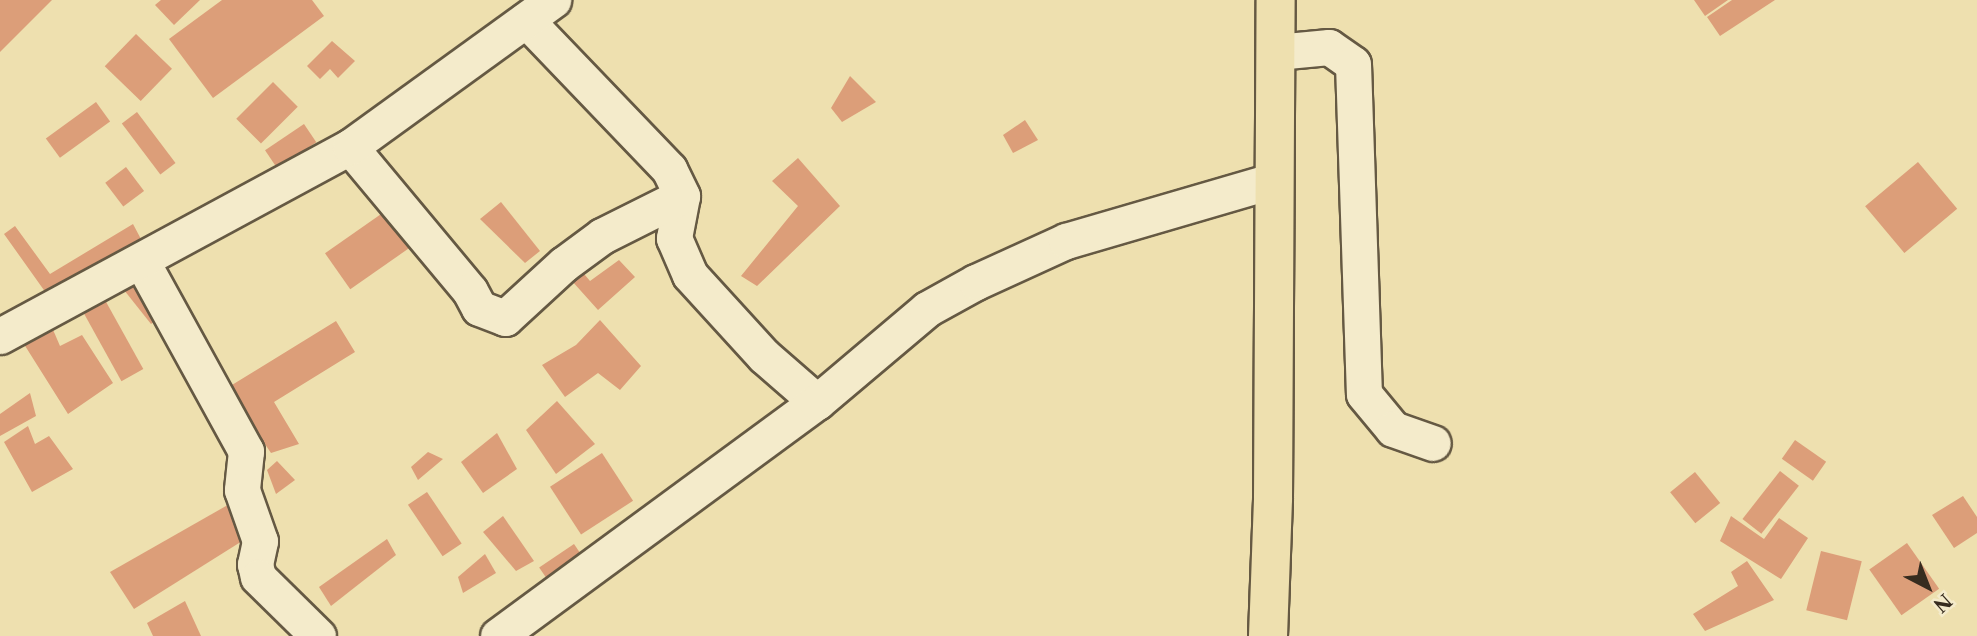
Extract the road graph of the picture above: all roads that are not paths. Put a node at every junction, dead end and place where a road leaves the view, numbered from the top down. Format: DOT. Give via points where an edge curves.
graph roads {
  1 [pos="1276,0"];
  2 [pos="539,10"];
  3 [pos="1276,52"];
  4 [pos="350,147"];
  5 [pos="1275,180"];
  6 [pos="682,197"];
  7 [pos="142,262"];
  8 [pos="0,336"];
  9 [pos="817,401"];
  10 [pos="1433,443"];
  11 [pos="318,636"];
  12 [pos="498,636"];
  13 [pos="1268,636"];
  1 -- 3 [label="main road"];
  2 -- 4 [label="street"];
  2 -- 6 [label="street" via="669,169"];
  3 -- 5 [label="main road"];
  3 -- 10 [label="street" via="1329,47 1353,64 1364,394 1393,429"];
  4 -- 6 [label="street" via="480,308 505,318 602,236"];
  4 -- 7 [label="street"];
  5 -- 9 [label="street" via="1066,241 976,282 927,309"];
  5 -- 13 [label="main road"];
  6 -- 9 [label="street" via="674,238 690,275 764,356"];
  7 -- 8 [label="street"];
  7 -- 11 [label="street" via="246,451 242,491 260,541 254,564 258,577"];
  9 -- 12 [label="street"];
}
